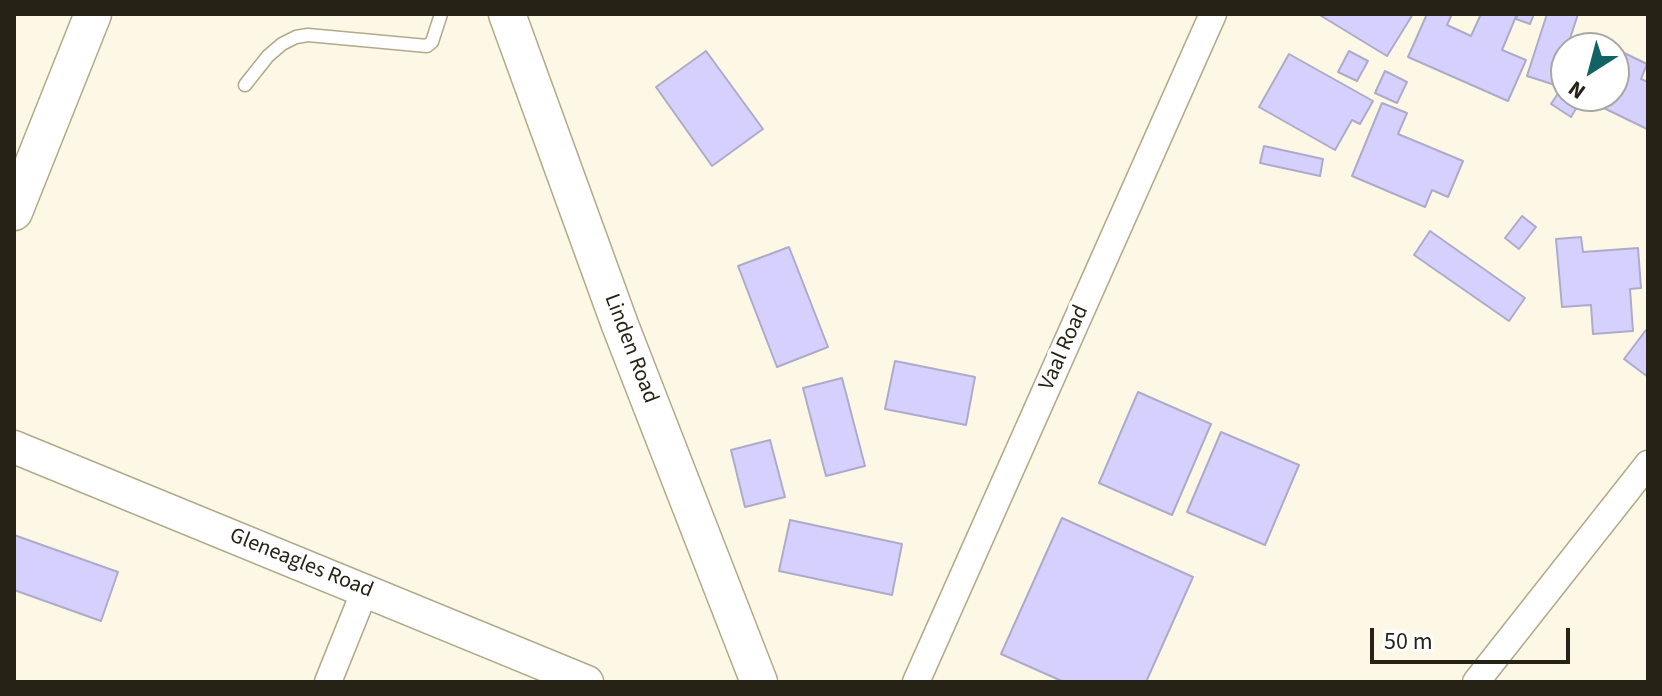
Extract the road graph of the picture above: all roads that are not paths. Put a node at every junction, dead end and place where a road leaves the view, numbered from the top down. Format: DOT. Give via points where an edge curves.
graph roads {
  1 [pos="93,14"];
  2 [pos="441,14"];
  3 [pos="507,14"];
  4 [pos="1213,14"];
  5 [pos="245,85"];
  6 [pos="22,168"];
  7 [pos="14,212"];
  8 [pos="14,447"];
  9 [pos="1648,464"];
  10 [pos="365,590"];
  11 [pos="328,682"];
  12 [pos="587,682"];
  13 [pos="759,682"];
  14 [pos="916,682"];
  15 [pos="1476,682"];
  1 -- 6 [label="main road"];
  2 -- 5 [label="lane" via="427,46 296,37 268,56"];
  3 -- 13 [label="main road, Linden Road" via="620,325"];
  4 -- 14 [label="street, Vaal Road"];
  6 -- 7 [label="main road"];
  8 -- 10 [label="street, Gleneagles Road"];
  9 -- 15 [label="street"];
  10 -- 11 [label="street"];
  10 -- 12 [label="street, Gleneagles Road"];
}
